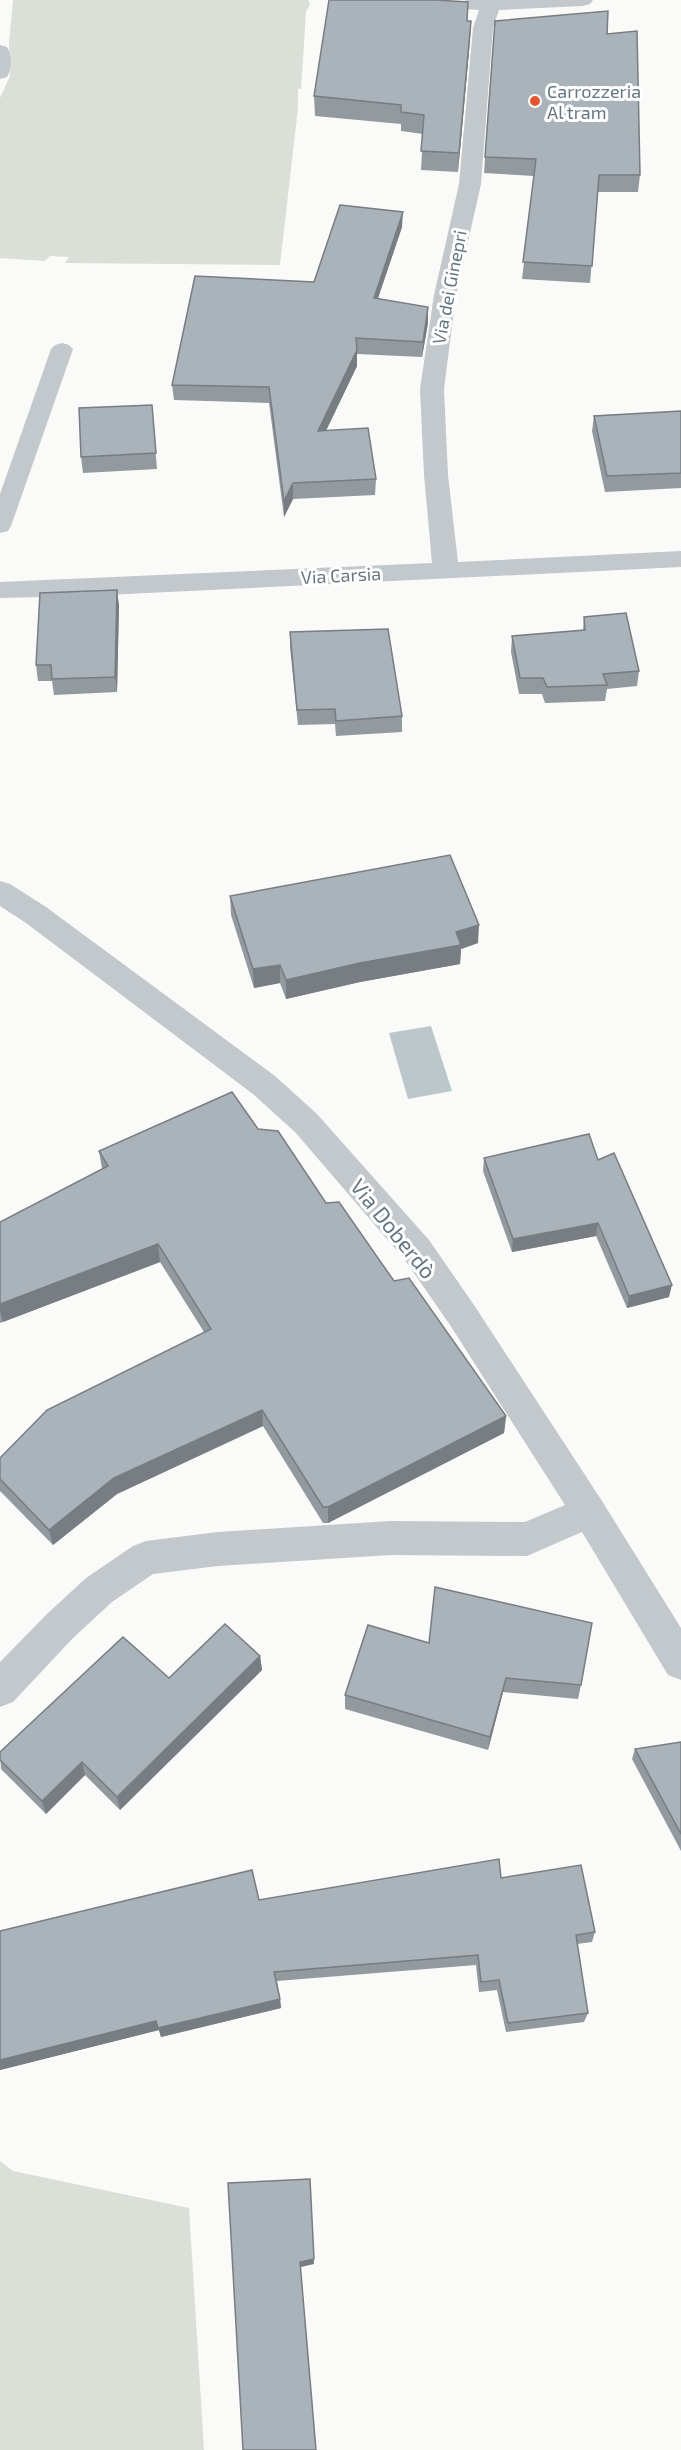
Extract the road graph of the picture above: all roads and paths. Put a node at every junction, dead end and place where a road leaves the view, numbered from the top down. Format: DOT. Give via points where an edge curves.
graph roads {
  1 [pos="583,0"];
  2 [pos="491,4"];
  3 [pos="450,6"];
  4 [pos="0,51"];
  5 [pos="0,73"];
  6 [pos="62,349"];
  7 [pos="0,526"];
  8 [pos="681,559"];
  9 [pos="446,570"];
  10 [pos="0,590"];
  11 [pos="0,892"];
  12 [pos="589,1512"];
  13 [pos="681,1662"];
  14 [pos="0,1689"];
  1 -- 2 [label="street"];
  2 -- 3 [label="street"];
  2 -- 9 [label="street, Via dei Ginepri" via="483,28 470,184 445,295 432,389"];
  4 -- 5 [label="street"];
  6 -- 7 [label="lane"];
  8 -- 9 [label="street, Via Carsia"];
  9 -- 10 [label="street, Via Carsia"];
  11 -- 12 [label="street, Via Doberdò" via="264,1085 306,1123 417,1250"];
  12 -- 13 [label="street, Via Doberdò"];
  12 -- 14 [label="street" via="527,1539 391,1538 218,1549 146,1558 99,1590"];
}
